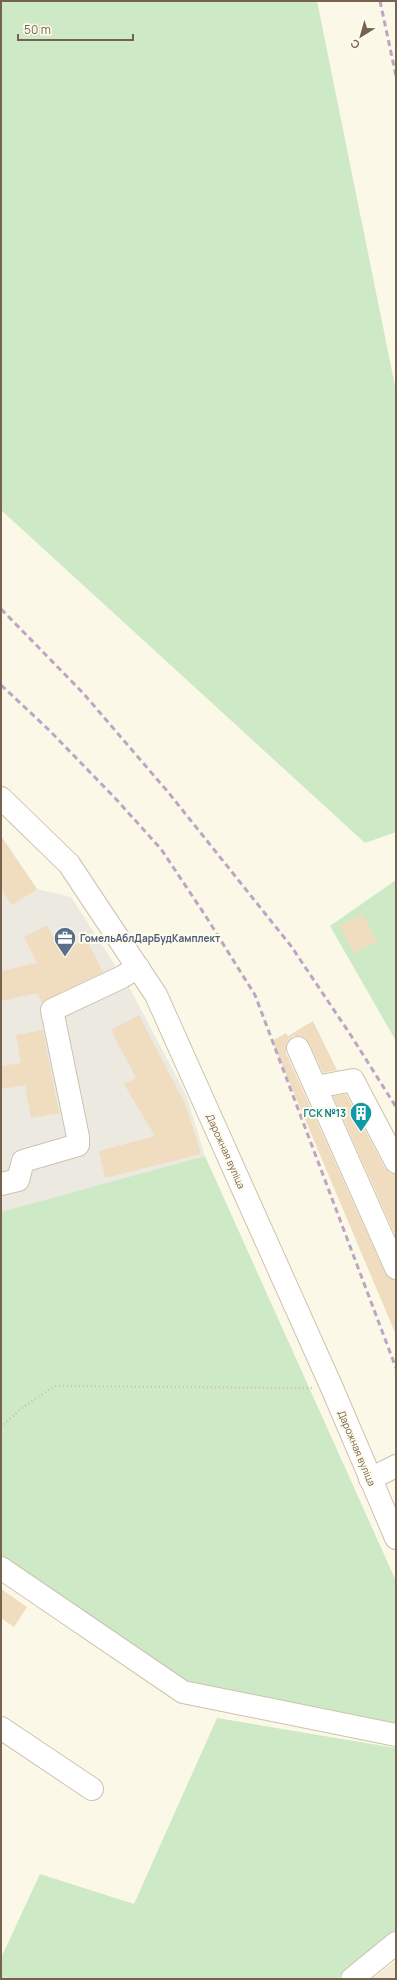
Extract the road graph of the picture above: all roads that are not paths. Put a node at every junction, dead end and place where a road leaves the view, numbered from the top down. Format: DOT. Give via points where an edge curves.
graph roads {
  1 [pos="1,798"];
  2 [pos="138,967"];
  3 [pos="298,1048"];
  4 [pos="316,1087"];
  5 [pos="396,1162"];
  6 [pos="1,1184"];
  7 [pos="396,1268"];
  8 [pos="396,1466"];
  9 [pos="370,1479"];
  10 [pos="396,1538"];
  11 [pos="1,1568"];
  12 [pos="1,1728"];
  13 [pos="396,1735"];
  14 [pos="92,1789"];
  15 [pos="396,1943"];
  16 [pos="352,1979"];
  1 -- 2 [label="street, Дарожная вуліца" via="69,864"];
  2 -- 6 [label="street" via="52,1010 78,1145 23,1161 18,1180"];
  2 -- 9 [label="street, Дарожная вуліца" via="156,995 332,1388"];
  3 -- 4 [label="street"];
  4 -- 5 [label="street" via="353,1080"];
  4 -- 7 [label="street"];
  8 -- 9 [label="street"];
  9 -- 10 [label="street, Дарожная вуліца"];
  11 -- 13 [label="street" via="183,1692"];
  12 -- 14 [label="street"];
  15 -- 16 [label="street"];
}
